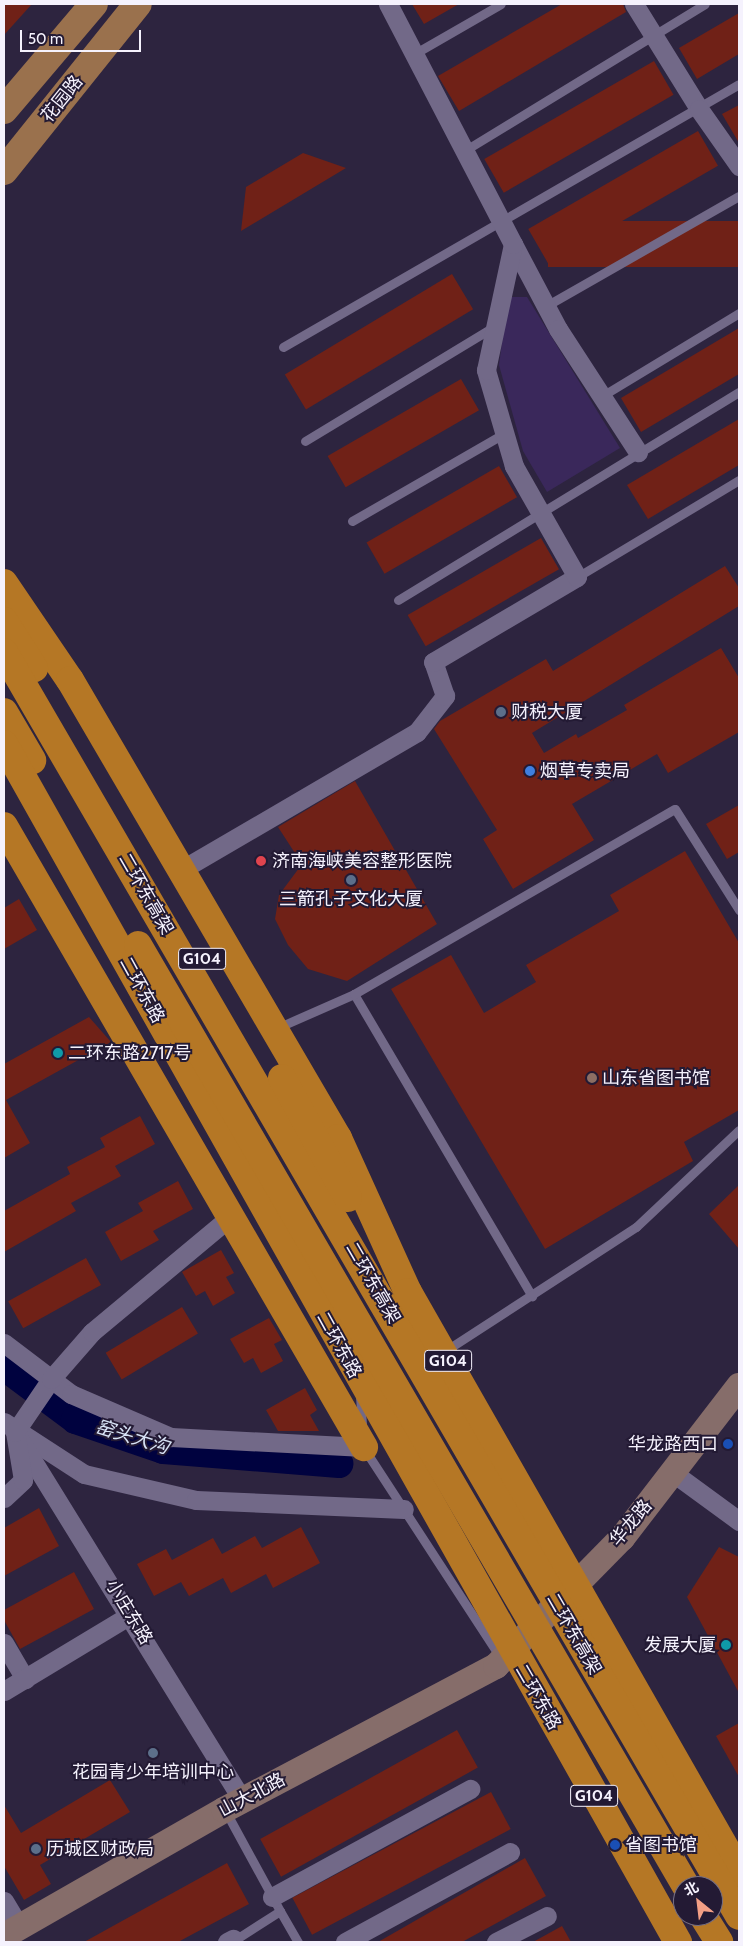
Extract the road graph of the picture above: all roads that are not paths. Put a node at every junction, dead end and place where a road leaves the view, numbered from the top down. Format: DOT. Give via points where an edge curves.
graph roads {
  1 [pos="94,4"];
  2 [pos="138,4"];
  3 [pos="388,4"];
  4 [pos="500,4"];
  5 [pos="634,4"];
  6 [pos="705,4"];
  7 [pos="653,36"];
  8 [pos="414,54"];
  9 [pos="739,84"];
  10 [pos="699,109"];
  11 [pos="4,110"];
  12 [pos="464,151"];
  13 [pos="739,166"];
  14 [pos="4,171"];
  15 [pos="739,196"];
  16 [pos="502,222"];
  17 [pos="513,244"];
  18 [pos="546,306"];
  19 [pos="739,313"];
  20 [pos="495,326"];
  21 [pos="282,347"];
  22 [pos="739,392"];
  23 [pos="602,396"];
  24 [pos="504,433"];
  25 [pos="305,440"];
  26 [pos="638,452"];
  27 [pos="739,480"];
  28 [pos="542,512"];
  29 [pos="352,521"];
  30 [pos="578,577"];
  31 [pos="4,583"];
  32 [pos="398,600"];
  33 [pos="4,610"];
  34 [pos="4,621"];
  35 [pos="4,652"];
  36 [pos="4,712"];
  37 [pos="4,744"];
  38 [pos="4,776"];
  39 [pos="4,826"];
  40 [pos="181,870"];
  41 [pos="739,910"];
  42 [pos="354,994"];
  43 [pos="274,1030"];
  44 [pos="739,1130"];
  45 [pos="230,1216"];
  46 [pos="408,1292"];
  47 [pos="532,1296"];
  48 [pos="324,1319"];
  49 [pos="4,1343"];
  50 [pos="443,1352"];
  51 [pos="51,1378"];
  52 [pos="358,1380"];
  53 [pos="739,1386"];
  54 [pos="10,1427"];
  55 [pos="364,1447"];
  56 [pos="672,1472"];
  57 [pos="4,1498"];
  58 [pos="416,1506"];
  59 [pos="739,1521"];
  60 [pos="576,1583"];
  61 [pos="130,1615"];
  62 [pos="4,1643"];
  63 [pos="506,1654"];
  64 [pos="25,1679"];
  65 [pos="4,1691"];
  66 [pos="470,1789"];
  67 [pos="232,1802"];
  68 [pos="510,1852"];
  69 [pos="739,1872"];
  70 [pos="680,1876"];
  71 [pos="276,1904"];
  72 [pos="547,1916"];
  73 [pos="739,1916"];
  74 [pos="7,1922"];
  75 [pos="709,1926"];
  76 [pos="232,1941"];
  77 [pos="298,1942"];
  78 [pos="345,1942"];
  79 [pos="496,1942"];
  80 [pos="678,1942"];
  81 [pos="719,1942"];
  1 -- 11 [label="main road, 花园路"];
  2 -- 14 [label="main road, 花园路"];
  3 -- 8 [label="street"];
  4 -- 8 [label="lane"];
  5 -- 7 [label="street"];
  6 -- 7 [label="lane"];
  7 -- 10 [label="street"];
  7 -- 12 [label="lane"];
  8 -- 12 [label="street"];
  9 -- 10 [label="lane"];
  10 -- 13 [label="street"];
  10 -- 16 [label="lane"];
  12 -- 16 [label="street"];
  15 -- 18 [label="lane"];
  16 -- 17 [label="street"];
  16 -- 21 [label="lane"];
  17 -- 18 [label="street"];
  17 -- 20 [label="street"];
  18 -- 23 [label="street"];
  19 -- 23 [label="lane"];
  20 -- 24 [label="street" via="486,370"];
  20 -- 25 [label="lane"];
  22 -- 26 [label="lane"];
  23 -- 26 [label="street"];
  24 -- 28 [label="street" via="514,466"];
  24 -- 29 [label="lane"];
  26 -- 28 [label="lane"];
  27 -- 30 [label="lane"];
  28 -- 30 [label="street"];
  28 -- 32 [label="lane"];
  30 -- 40 [label="street" via="434,662 444,696 417,732"];
  31 -- 40 [label="highway" via="70,680"];
  33 -- 46 [label="highway" via="40,650 232,986 345,1194"];
  34 -- 46 [label="highway, G104" via="360,1236"];
  35 -- 73 [label="highway, 二环东高架"];
  36 -- 70 [label="highway, 二环东高架"];
  37 -- 48 [label="highway, 二环东路 / G104"];
  38 -- 48 [label="highway" via="266,1234"];
  39 -- 45 [label="highway, 二环东路"];
  40 -- 43 [label="highway"];
  41 -- 42 [label="lane" via="675,809"];
  42 -- 43 [label="lane"];
  42 -- 47 [label="lane"];
  43 -- 46 [label="highway" via="338,1138"];
  44 -- 47 [label="lane" via="636,1227"];
  45 -- 51 [label="street" via="92,1332"];
  45 -- 55 [label="highway, 二环东路"];
  46 -- 50 [label="highway, G104"];
  47 -- 50 [label="lane"];
  48 -- 52 [label="highway, 二环东路 / G104"];
  49 -- 51 [label="street"];
  50 -- 60 [label="highway, G104"];
  51 -- 54 [label="street"];
  51 -- 55 [label="street" via="71,1394 171,1437"];
  52 -- 55 [label="lane"];
  52 -- 58 [label="highway, 二环东路 / G104" via="389,1435"];
  53 -- 56 [label="main road, 华龙路"];
  54 -- 57 [label="street" via="23,1480"];
  54 -- 58 [label="street" via="84,1474 196,1500"];
  54 -- 61 [label="street, 小庄东路"];
  55 -- 58 [label="lane"];
  56 -- 59 [label="street"];
  56 -- 60 [label="main road, 华龙路" via="622,1538"];
  58 -- 63 [label="highway, 二环东路 / G104"];
  60 -- 63 [label="main road, 华龙路"];
  60 -- 69 [label="highway, G104"];
  61 -- 64 [label="street"];
  61 -- 67 [label="street, 小庄东路"];
  62 -- 64 [label="street"];
  63 -- 67 [label="main road, 山大北路" via="493,1667"];
  63 -- 80 [label="highway, 二环东路 / G104"];
  64 -- 65 [label="street"];
  66 -- 71 [label="street"];
  67 -- 71 [label="lane"];
  67 -- 74 [label="main road, 山大北路"];
  68 -- 78 [label="street"];
  71 -- 76 [label="lane"];
  71 -- 77 [label="lane"];
  72 -- 79 [label="street"];
  75 -- 81 [label="highway"];
}
